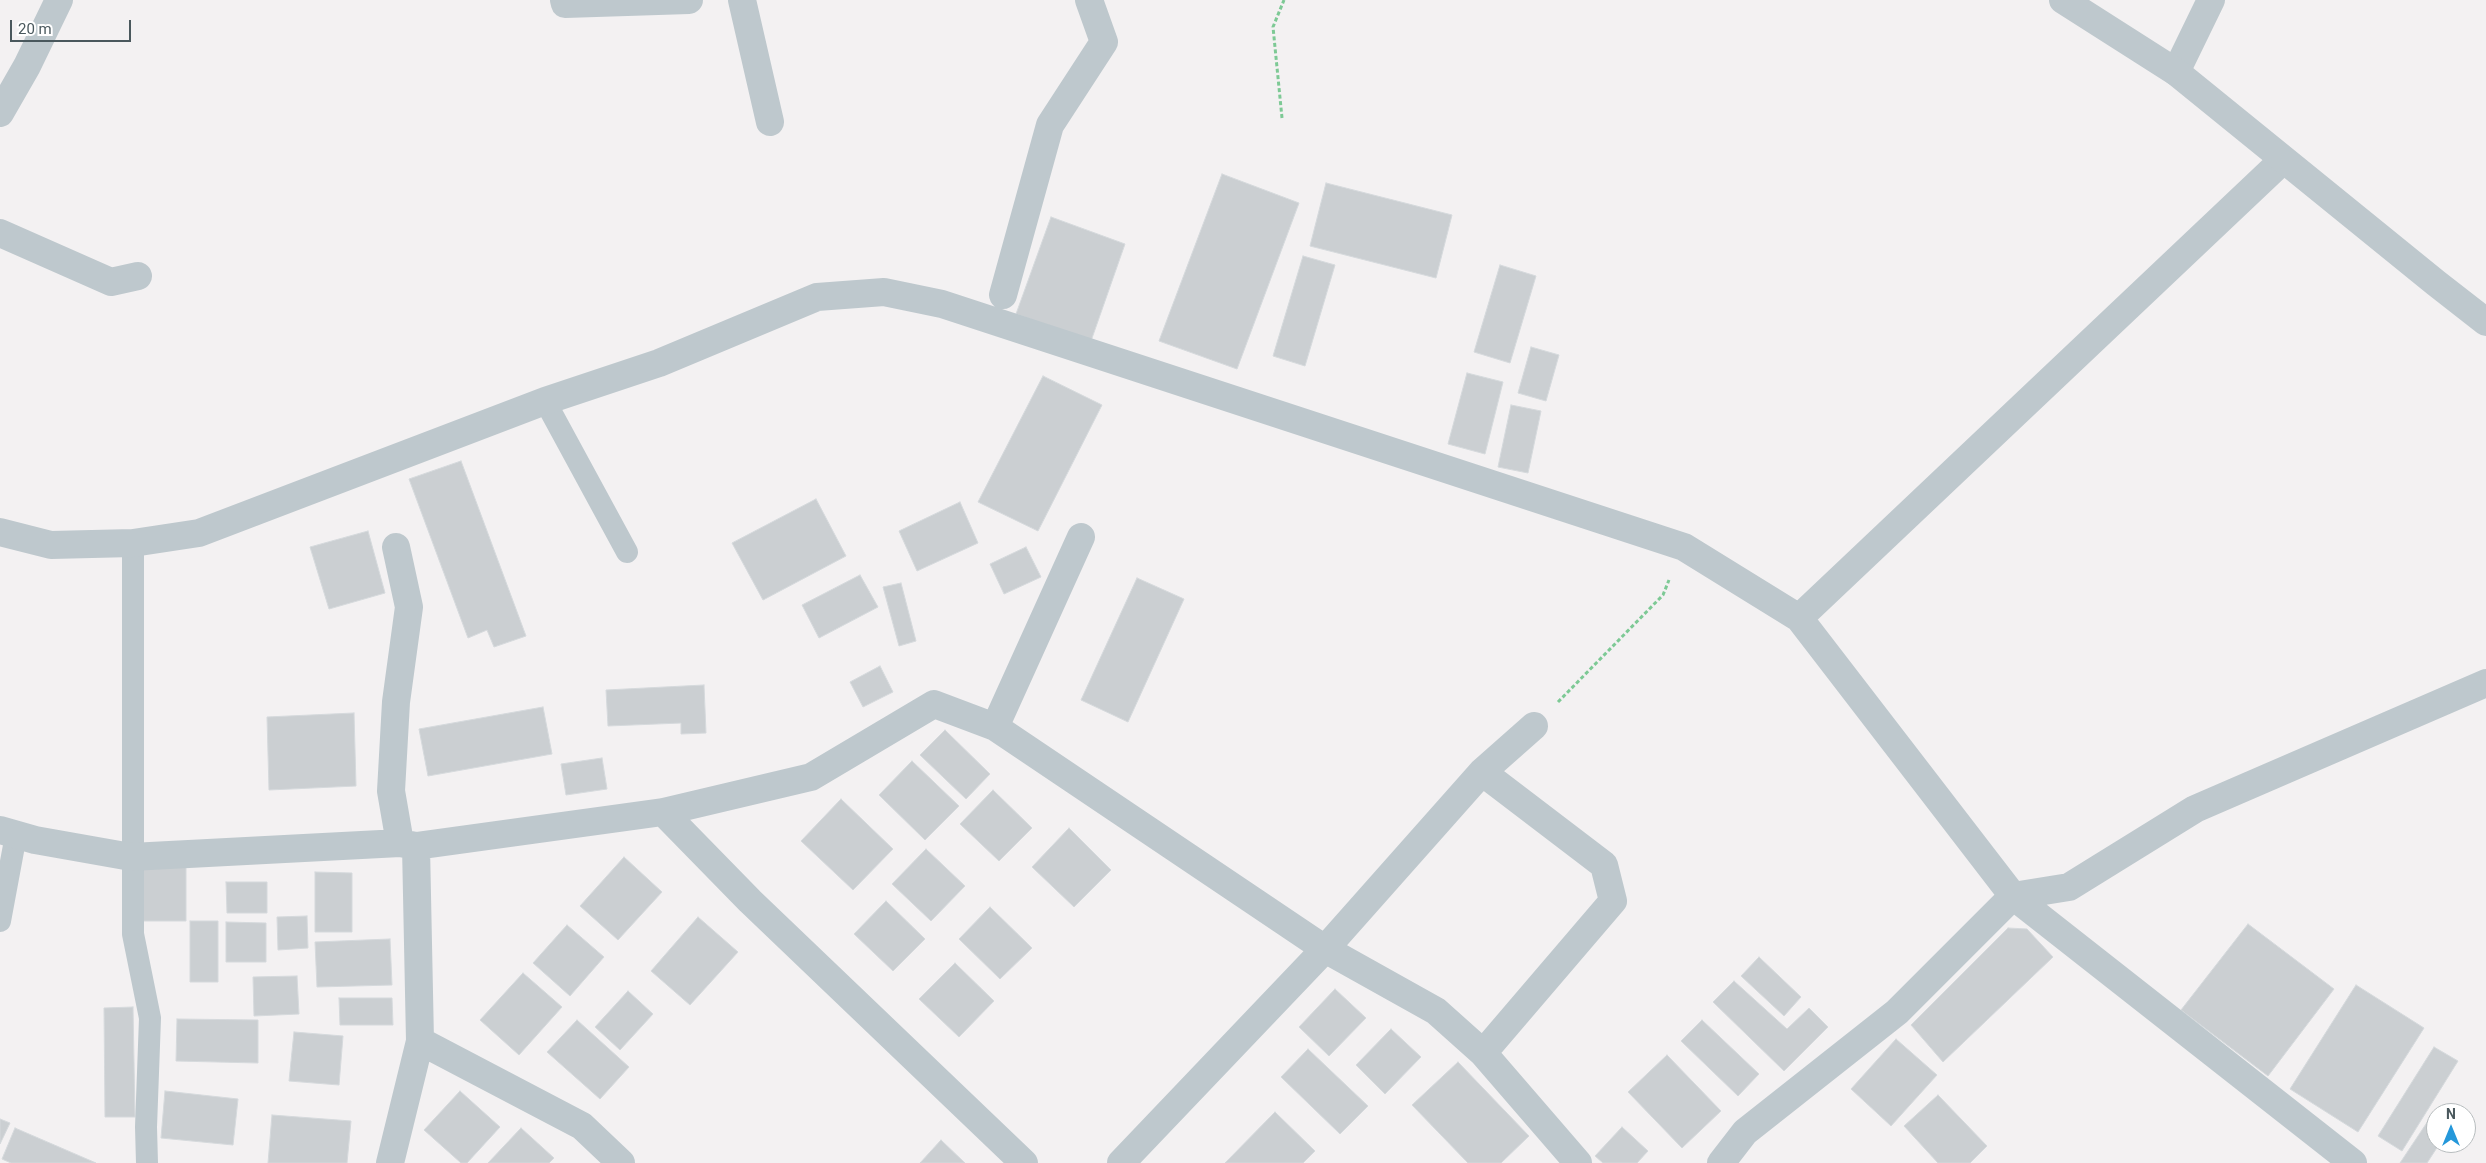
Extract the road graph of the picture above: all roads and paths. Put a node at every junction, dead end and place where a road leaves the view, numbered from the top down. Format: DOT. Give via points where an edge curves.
graph roads {
  1 [pos="59,0"];
  2 [pos="564,0"];
  3 [pos="689,0"];
  4 [pos="742,0"];
  5 [pos="1089,0"];
  6 [pos="1284,0"];
  7 [pos="2063,0"];
  8 [pos="2211,0"];
  9 [pos="2176,72"];
  10 [pos="0,113"];
  11 [pos="1282,118"];
  12 [pos="770,122"];
  13 [pos="2283,160"];
  14 [pos="0,233"];
  15 [pos="138,276"];
  16 [pos="1004,295"];
  17 [pos="2486,322"];
  18 [pos="545,401"];
  19 [pos="0,532"];
  20 [pos="1081,537"];
  21 [pos="133,544"];
  22 [pos="1684,547"];
  23 [pos="396,548"];
  24 [pos="627,552"];
  25 [pos="1799,618"];
  26 [pos="2486,683"];
  27 [pos="1534,726"];
  28 [pos="995,727"];
  29 [pos="1482,772"];
  30 [pos="663,812"];
  31 [pos="8,832"];
  32 [pos="408,845"];
  33 [pos="131,857"];
  34 [pos="2013,896"];
  35 [pos="0,921"];
  36 [pos="1325,949"];
  37 [pos="420,1041"];
  38 [pos="1483,1053"];
  39 [pos="147,1163"];
  40 [pos="390,1163"];
  41 [pos="621,1163"];
  42 [pos="1024,1163"];
  43 [pos="1121,1163"];
  44 [pos="1578,1163"];
  45 [pos="1722,1163"];
  46 [pos="2352,1163"];
  1 -- 10 [label="street" via="28,66"];
  2 -- 3 [label="street" via="565,4"];
  4 -- 12 [label="street"];
  5 -- 16 [label="street" via="1104,42 1050,125"];
  6 -- 11 [label="path" via="1273,27"];
  7 -- 9 [label="street"];
  8 -- 9 [label="street"];
  9 -- 13 [label="street"];
  13 -- 17 [label="street"];
  13 -- 25 [label="street"];
  14 -- 15 [label="street" via="111,282"];
  18 -- 21 [label="street" via="200,533"];
  18 -- 22 [label="street" via="659,363 817,297 884,292 942,304"];
  18 -- 24 [label="lane"];
  19 -- 21 [label="street" via="51,546"];
  20 -- 28 [label="street"];
  21 -- 33 [label="lane"];
  22 -- 25 [label="street"];
  22 -- 27 [label="path" via="1663,595"];
  23 -- 32 [label="street" via="409,607 396,702 392,791"];
  25 -- 34 [label="street"];
  26 -- 34 [label="street" via="2195,809 2069,887"];
  27 -- 29 [label="street"];
  28 -- 30 [label="street" via="934,704 811,777"];
  28 -- 36 [label="street"];
  29 -- 36 [label="street"];
  29 -- 38 [label="street" via="1604,865 1613,901"];
  30 -- 32 [label="street"];
  30 -- 42 [label="street"];
  31 -- 33 [label="street"];
  31 -- 35 [label="lane"];
  32 -- 33 [label="street"];
  32 -- 37 [label="street"];
  33 -- 39 [label="lane" via="133,934 150,1018"];
  34 -- 45 [label="street" via="1897,1012 1745,1132"];
  34 -- 46 [label="street"];
  36 -- 38 [label="street" via="1436,1011"];
  36 -- 43 [label="street"];
  37 -- 40 [label="street"];
  37 -- 41 [label="street" via="582,1126"];
  38 -- 44 [label="street"];
}
